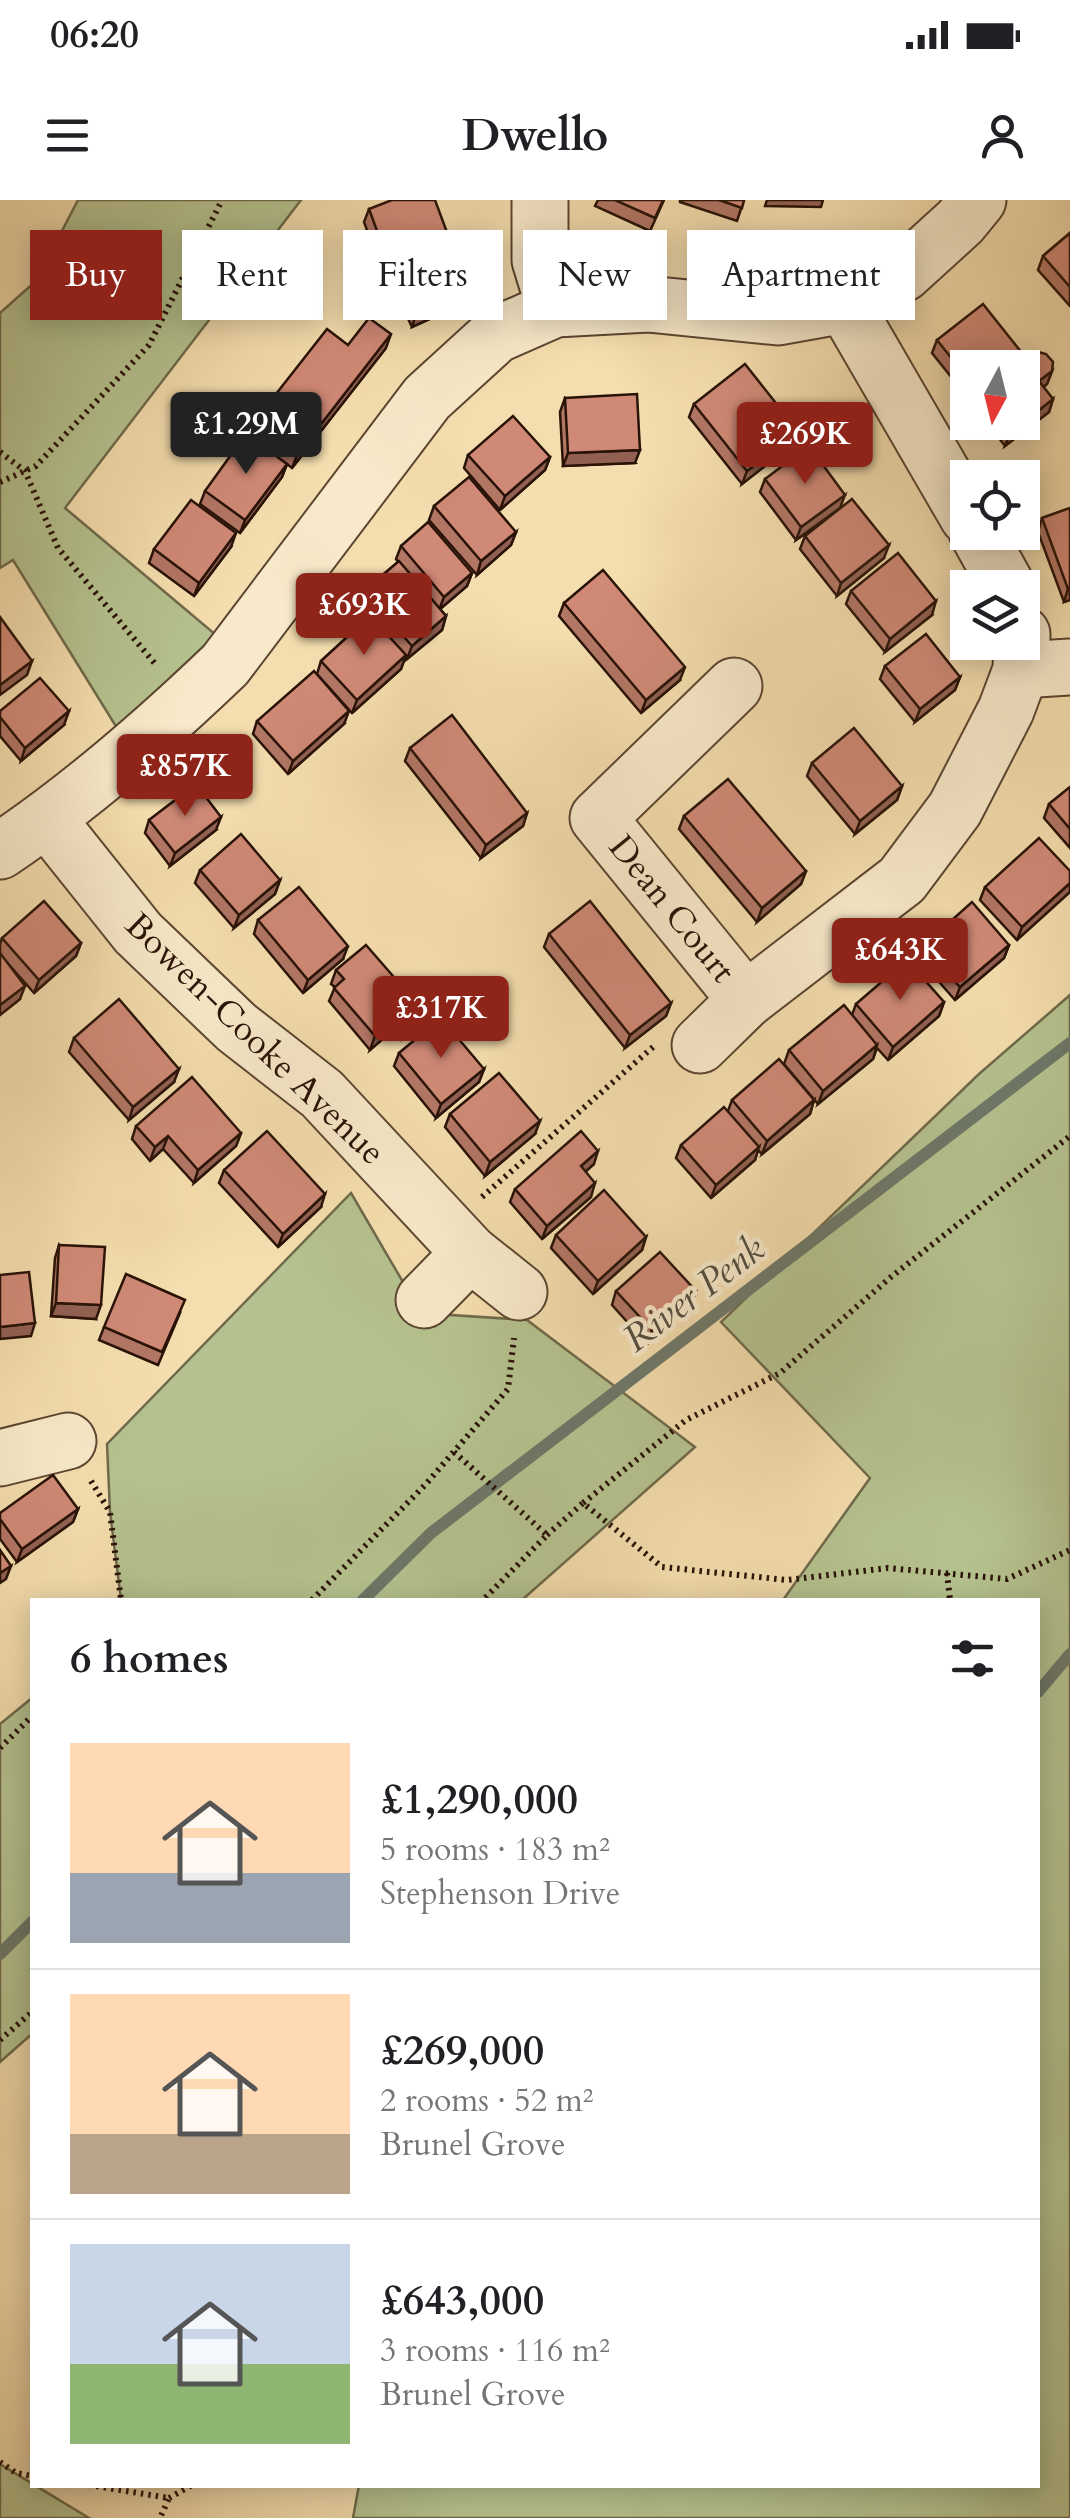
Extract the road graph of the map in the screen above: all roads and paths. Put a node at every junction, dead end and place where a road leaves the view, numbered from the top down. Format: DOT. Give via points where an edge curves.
graph roads {
  1 [pos="222,200"];
  2 [pos="540,200"];
  3 [pos="978,200"];
  4 [pos="540,230"];
  5 [pos="915,262"];
  6 [pos="530,320"];
  7 [pos="854,320"];
  8 [pos="0,452"];
  9 [pos="24,472"];
  10 [pos="0,482"];
  11 [pos="950,486"];
  12 [pos="1036,660"];
  13 [pos="734,686"];
  14 [pos="187,702"];
  15 [pos="48,820"];
  16 [pos="0,851"];
  17 [pos="746,1000"];
  18 [pos="677,1045"];
  19 [pos="1070,1136"];
  20 [pos="459,1240"];
  21 [pos="519,1292"];
  22 [pos="424,1300"];
  23 [pos="68,1441"];
  24 [pos="454,1452"];
  25 [pos="0,1458"];
  26 [pos="583,1503"];
  27 [pos="547,1535"];
  28 [pos="1070,1550"];
  29 [pos="948,1573"];
  30 [pos="121,1598"];
  31 [pos="314,1598"];
  32 [pos="485,1598"];
  33 [pos="950,1598"];
  34 [pos="30,1718"];
  35 [pos="0,1748"];
  36 [pos="30,2014"];
  37 [pos="0,2040"];
  38 [pos="0,2462"];
  39 [pos="30,2476"];
  40 [pos="107,2488"];
  41 [pos="187,2488"];
  42 [pos="169,2498"];
  43 [pos="160,2518"];
  1 -- 9 [label="path" via="149,344"];
  2 -- 4 [label="street"];
  3 -- 5 [label="street"];
  6 -- 14 [label="street" via="496,335 426,398 225,665"];
  7 -- 11 [label="street"];
  8 -- 9 [label="path"];
  9 -- 10 [label="path"];
  9 -- 14 [label="path" via="58,548"];
  12 -- 17 [label="street" via="955,809 902,880"];
  13 -- 17 [label="street, Dean Court" via="598,818"];
  14 -- 15 [label="street"];
  15 -- 16 [label="street"];
  15 -- 20 [label="street, Bowen-Cooke Avenue" via="138,933 236,1027 322,1094"];
  17 -- 18 [label="street"];
  18 -- 20 [label="path"];
  19 -- 26 [label="path" via="780,1373 686,1420"];
  20 -- 21 [label="street, Bowen-Cooke Avenue"];
  20 -- 22 [label="street"];
  21 -- 24 [label="path" via="508,1389"];
  23 -- 25 [label="street"];
  23 -- 30 [label="path" via="110,1512"];
  24 -- 27 [label="path"];
  24 -- 31 [label="path"];
  26 -- 27 [label="path"];
  26 -- 29 [label="path" via="662,1567 787,1580 888,1568"];
  27 -- 32 [label="path"];
  28 -- 29 [label="path" via="1007,1579"];
  29 -- 33 [label="path"];
  34 -- 35 [label="path"];
  36 -- 37 [label="path"];
  38 -- 39 [label="path"];
  40 -- 42 [label="path"];
  41 -- 42 [label="path"];
  42 -- 43 [label="path"];
}
